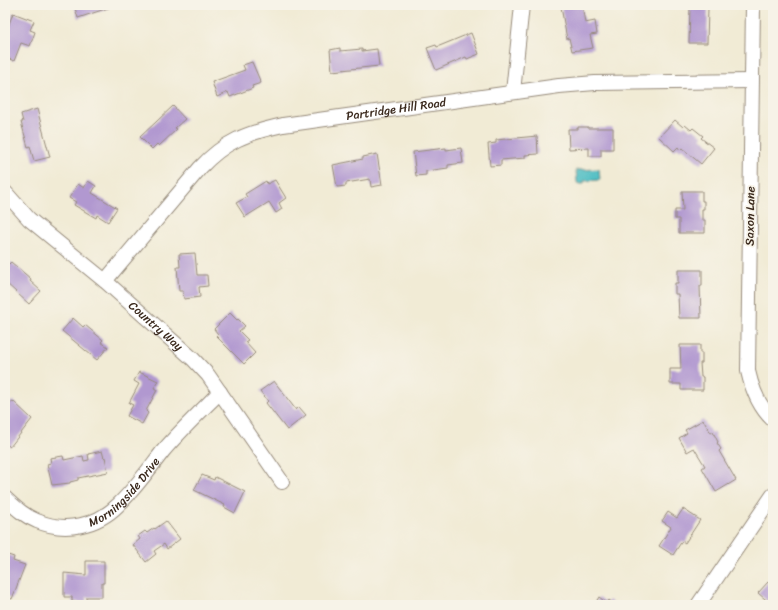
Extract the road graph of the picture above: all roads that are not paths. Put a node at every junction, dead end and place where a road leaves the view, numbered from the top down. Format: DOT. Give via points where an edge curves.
graph roads {
  1 [pos="522,5"];
  2 [pos="752,5"];
  3 [pos="751,80"];
  4 [pos="513,92"];
  5 [pos="5,192"];
  6 [pos="105,281"];
  7 [pos="220,392"];
  8 [pos="773,420"];
  9 [pos="282,482"];
  10 [pos="773,495"];
  11 [pos="5,498"];
  12 [pos="698,605"];
  1 -- 4 [label="street"];
  2 -- 3 [label="street, Saxon Lane"];
  3 -- 4 [label="street, Partridge Hill Road" via="595,83"];
  3 -- 8 [label="street, Saxon Lane" via="748,371 752,388"];
  4 -- 6 [label="street, Partridge Hill Road" via="282,125 235,140 204,164"];
  5 -- 6 [label="street, Country Way" via="29,219"];
  6 -- 7 [label="street, Country Way" via="193,359"];
  7 -- 9 [label="street, Country Way"];
  7 -- 11 [label="street, Morningside Drive" via="167,447 119,504 95,521 66,527 44,524 24,514"];
  10 -- 12 [label="street"];
}
